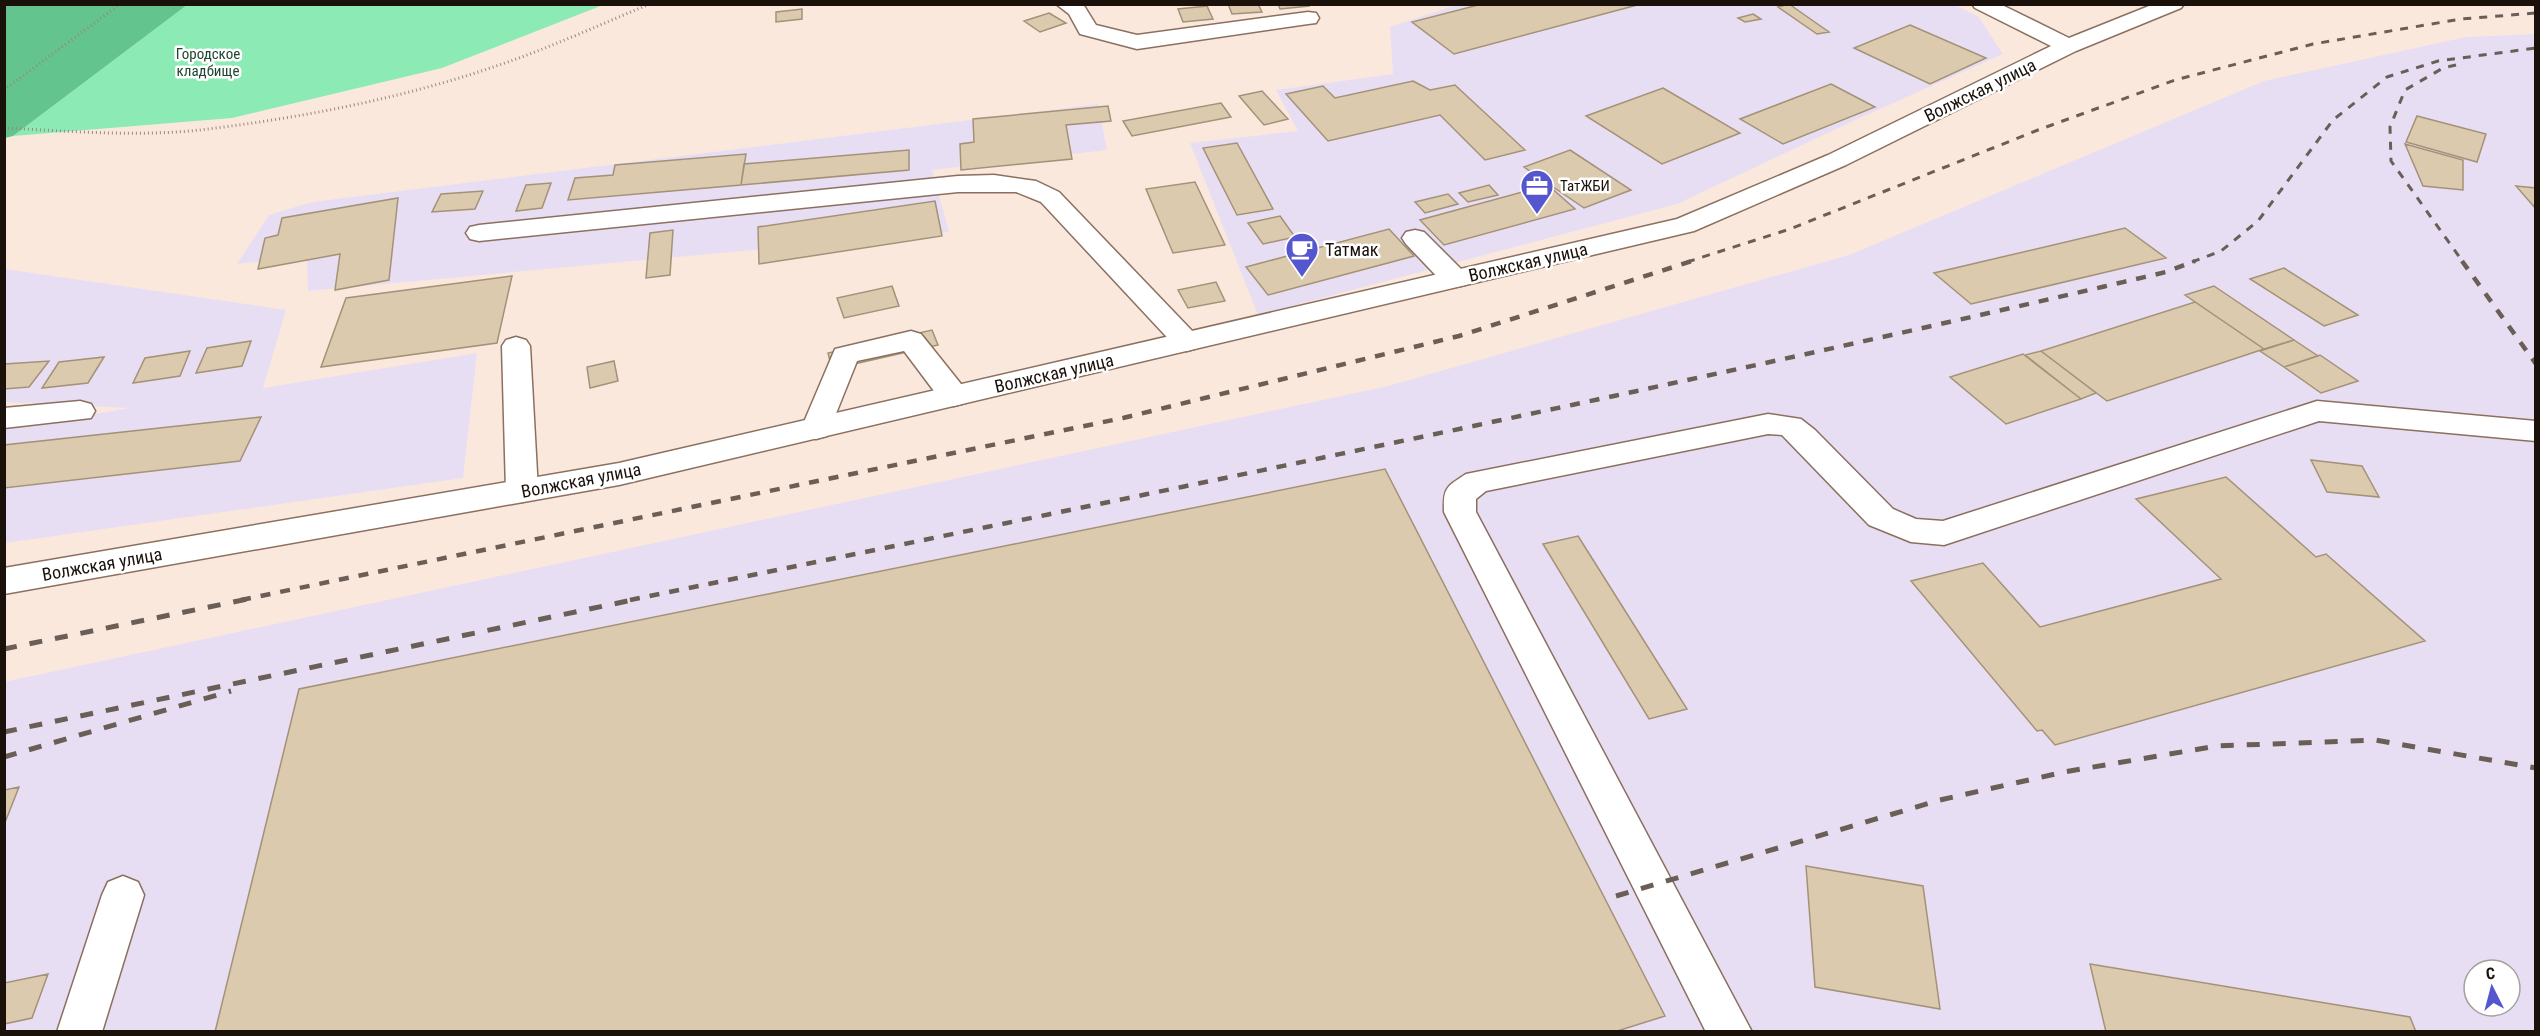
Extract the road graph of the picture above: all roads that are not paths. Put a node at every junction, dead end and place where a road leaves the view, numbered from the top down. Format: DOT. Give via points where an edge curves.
graph roads {
  1 [pos="1066,4"];
  2 [pos="1982,4"];
  3 [pos="2174,4"];
  4 [pos="1308,18"];
  5 [pos="2068,46"];
  6 [pos="479,233"];
  7 [pos="1415,238"];
  8 [pos="1455,279"];
  9 [pos="1188,342"];
  10 [pos="516,346"];
  11 [pos="954,396"];
  12 [pos="80,411"];
  13 [pos="4,418"];
  14 [pos="816,429"];
  15 [pos="2535,431"];
  16 [pos="522,492"];
  17 [pos="4,581"];
  18 [pos="123,895"];
  19 [pos="79,1032"];
  20 [pos="1730,1032"];
  1 -- 4 [label="main road" via="1077,10 1088,29 1137,42"];
  2 -- 5 [label="main road"];
  3 -- 5 [label="main road, Волжская улица"];
  5 -- 8 [label="main road, Волжская улица" via="1837,160 1685,225"];
  6 -- 9 [label="main road" via="958,184 1000,182 1032,186 1050,197"];
  7 -- 8 [label="main road"];
  8 -- 9 [label="main road, Волжская улица"];
  9 -- 11 [label="main road, Волжская улица"];
  10 -- 16 [label="main road"];
  11 -- 14 [label="main road, Волжская улица"];
  11 -- 14 [label="main road" via="911,340 845,355"];
  12 -- 13 [label="main road"];
  14 -- 16 [label="main road, Волжская улица"];
  15 -- 20 [label="main road" via="2317,411 1944,533 1911,530 1881,517 1804,437 1790,426 1768,424 1477,482 1460,494 1460,512"];
  16 -- 17 [label="main road, Волжская улица"];
  18 -- 19 [label="main road"];
}
